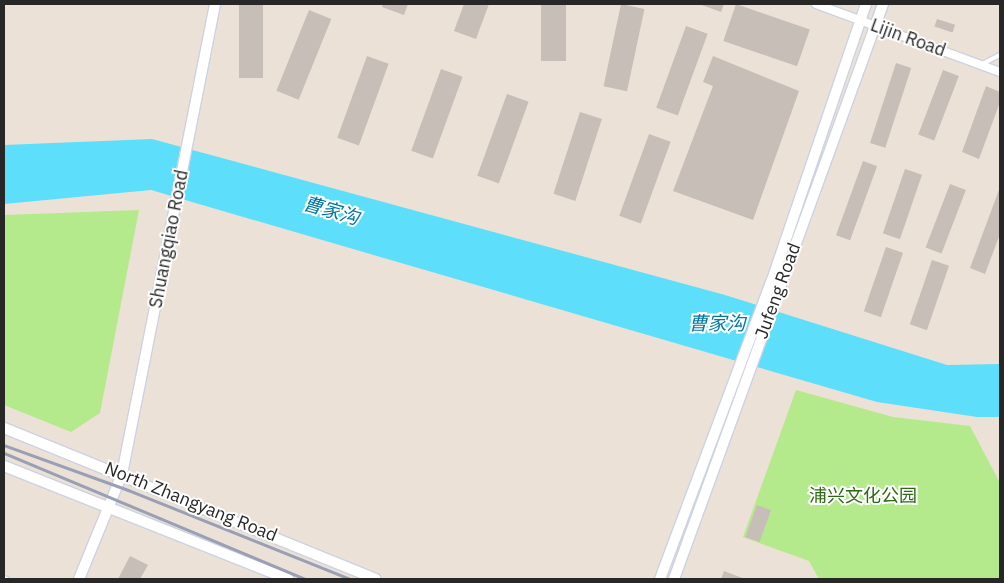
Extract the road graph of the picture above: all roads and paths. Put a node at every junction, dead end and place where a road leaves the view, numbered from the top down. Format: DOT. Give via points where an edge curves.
graph roads {
  1 [pos="215,4"];
  2 [pos="816,4"];
  3 [pos="866,4"];
  4 [pos="883,4"];
  5 [pos="860,20"];
  6 [pos="875,26"];
  7 [pos="1000,55"];
  8 [pos="980,65"];
  9 [pos="1000,72"];
  10 [pos="776,282"];
  11 [pos="735,397"];
  12 [pos="4,428"];
  13 [pos="4,466"];
  14 [pos="122,474"];
  15 [pos="111,508"];
  16 [pos="79,579"];
  17 [pos="288,579"];
  18 [pos="376,579"];
  19 [pos="660,579"];
  20 [pos="674,579"];
  1 -- 14 [label="main road, Shuangqiao Road"];
  2 -- 5 [label="street, Lijin Road"];
  3 -- 5 [label="main road, Jufeng Road"];
  4 -- 6 [label="main road, Jufeng Road"];
  5 -- 6 [label="street, Lijin Road"];
  5 -- 10 [label="main road, Jufeng Road"];
  6 -- 8 [label="street, Lijin Road"];
  6 -- 10 [label="main road, Jufeng Road"];
  7 -- 8 [label="lane"];
  8 -- 9 [label="street, Lijin Road"];
  10 -- 11 [label="main road, Jufeng Road"];
  11 -- 19 [label="main road, Jufeng Road"];
  11 -- 20 [label="main road, Jufeng Road"];
  12 -- 14 [label="main road, North Zhangyang Road"];
  13 -- 15 [label="main road, North Zhangyang Road"];
  14 -- 15 [label="main road, Shuangqiao Road"];
  14 -- 18 [label="main road, North Zhangyang Road"];
  15 -- 16 [label="main road, Shuangqiao Road"];
  15 -- 17 [label="main road, North Zhangyang Road"];
}
